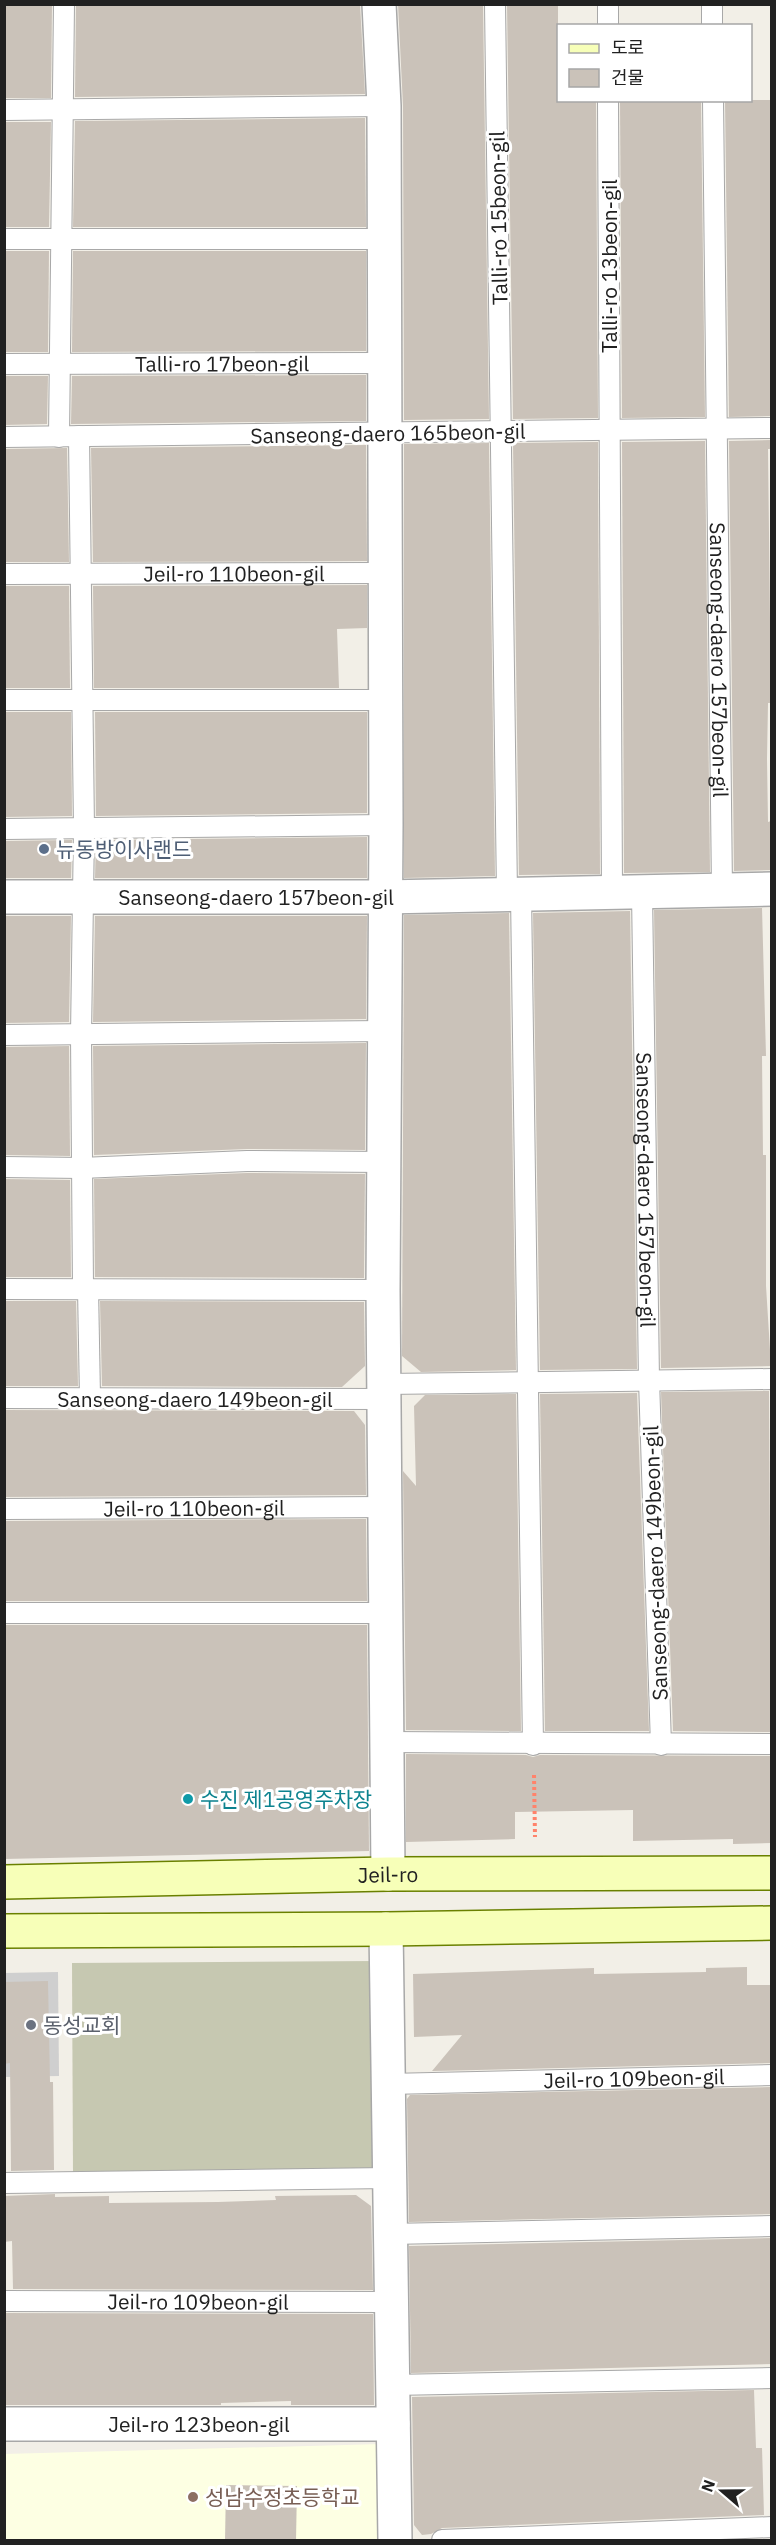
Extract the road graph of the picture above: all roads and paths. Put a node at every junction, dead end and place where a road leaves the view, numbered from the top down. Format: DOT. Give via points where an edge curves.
graph roads {
  1 [pos="64,4"];
  2 [pos="379,4"];
  3 [pos="495,4"];
  4 [pos="608,4"];
  5 [pos="712,4"];
  6 [pos="608,24"];
  7 [pos="712,24"];
  8 [pos="608,102"];
  9 [pos="713,102"];
  10 [pos="384,106"];
  11 [pos="4,110"];
  12 [pos="63,110"];
  13 [pos="4,239"];
  14 [pos="62,239"];
  15 [pos="384,239"];
  16 [pos="384,363"];
  17 [pos="4,364"];
  18 [pos="60,364"];
  19 [pos="771,428"];
  20 [pos="717,429"];
  21 [pos="610,431"];
  22 [pos="501,432"];
  23 [pos="385,434"];
  24 [pos="69,436"];
  25 [pos="4,437"];
  26 [pos="81,573"];
  27 [pos="385,573"];
  28 [pos="4,574"];
  29 [pos="4,700"];
  30 [pos="385,700"];
  31 [pos="83,701"];
  32 [pos="386,825"];
  33 [pos="84,828"];
  34 [pos="4,829"];
  35 [pos="771,889"];
  36 [pos="722,890"];
  37 [pos="627,892"];
  38 [pos="514,894"];
  39 [pos="4,897"];
  40 [pos="83,897"];
  41 [pos="384,897"];
  42 [pos="384,1032"];
  43 [pos="4,1035"];
  44 [pos="81,1035"];
  45 [pos="384,1162"];
  46 [pos="4,1167"];
  47 [pos="81,1168"];
  48 [pos="85,1288"];
  49 [pos="4,1289"];
  50 [pos="383,1290"];
  51 [pos="771,1379"];
  52 [pos="649,1380"];
  53 [pos="527,1382"];
  54 [pos="385,1392"];
  55 [pos="4,1398"];
  56 [pos="90,1398"];
  57 [pos="385,1507"];
  58 [pos="4,1509"];
  59 [pos="4,1613"];
  60 [pos="385,1613"];
  61 [pos="388,1742"];
  62 [pos="533,1744"];
  63 [pos="771,1744"];
  64 [pos="661,1745"];
  65 [pos="771,1873"];
  66 [pos="388,1874"];
  67 [pos="536,1874"];
  68 [pos="4,1882"];
  69 [pos="771,1923"];
  70 [pos="386,1929"];
  71 [pos="4,1931"];
  72 [pos="771,2074"];
  73 [pos="388,2084"];
  74 [pos="389,2178"];
  75 [pos="4,2183"];
  76 [pos="771,2226"];
  77 [pos="390,2234"];
  78 [pos="4,2301"];
  79 [pos="391,2302"];
  80 [pos="771,2378"];
  81 [pos="392,2385"];
  82 [pos="4,2424"];
  83 [pos="393,2424"];
  84 [pos="771,2527"];
  85 [pos="394,2541"];
  86 [pos="442,2541"];
  1 -- 12 [label="lane"];
  2 -- 10 [label="street"];
  3 -- 22 [label="lane, Talli-ro 15beon-gil"];
  4 -- 6 [label="lane"];
  5 -- 7 [label="lane"];
  8 -- 21 [label="lane, Talli-ro 13beon-gil"];
  9 -- 20 [label="lane"];
  10 -- 12 [label="lane"];
  10 -- 15 [label="street"];
  11 -- 12 [label="lane"];
  12 -- 14 [label="lane"];
  13 -- 14 [label="lane"];
  14 -- 15 [label="lane"];
  14 -- 18 [label="lane"];
  15 -- 16 [label="street"];
  16 -- 18 [label="lane, Talli-ro 17beon-gil"];
  16 -- 23 [label="street"];
  17 -- 18 [label="lane, Talli-ro 17beon-gil"];
  18 -- 24 [label="lane"];
  19 -- 20 [label="lane, Sanseong-daero 165beon-gil"];
  20 -- 21 [label="lane, Sanseong-daero 165beon-gil"];
  20 -- 36 [label="lane, Sanseong-daero 157beon-gil"];
  21 -- 22 [label="lane, Sanseong-daero 165beon-gil"];
  21 -- 37 [label="lane, Sanseong-daero 157beon-gil"];
  22 -- 23 [label="lane, Sanseong-daero 165beon-gil"];
  22 -- 38 [label="lane"];
  23 -- 24 [label="lane, Sanseong-daero 165beon-gil"];
  23 -- 27 [label="street"];
  24 -- 25 [label="lane, Sanseong-daero 165beon-gil"];
  24 -- 26 [label="lane"];
  26 -- 27 [label="lane, Jeil-ro 110beon-gil"];
  26 -- 28 [label="lane, Jeil-ro 110beon-gil"];
  26 -- 31 [label="lane"];
  27 -- 30 [label="street"];
  29 -- 31 [label="lane"];
  30 -- 31 [label="lane"];
  30 -- 32 [label="street"];
  31 -- 33 [label="lane"];
  32 -- 33 [label="lane"];
  32 -- 41 [label="street"];
  33 -- 34 [label="lane"];
  33 -- 40 [label="lane"];
  35 -- 36 [label="street, Sanseong-daero 157beon-gil"];
  36 -- 37 [label="street, Sanseong-daero 157beon-gil"];
  37 -- 38 [label="street, Sanseong-daero 157beon-gil"];
  37 -- 52 [label="lane, Sanseong-daero 157beon-gil"];
  38 -- 41 [label="street, Sanseong-daero 157beon-gil"];
  38 -- 53 [label="lane"];
  39 -- 40 [label="street, Sanseong-daero 157beon-gil"];
  40 -- 41 [label="street, Sanseong-daero 157beon-gil"];
  40 -- 44 [label="lane"];
  41 -- 42 [label="street"];
  42 -- 44 [label="lane"];
  42 -- 45 [label="street"];
  43 -- 44 [label="lane"];
  44 -- 47 [label="lane"];
  45 -- 47 [label="lane" via="247,1161"];
  45 -- 50 [label="street"];
  46 -- 47 [label="lane"];
  47 -- 48 [label="lane"];
  48 -- 49 [label="lane"];
  48 -- 50 [label="lane"];
  48 -- 56 [label="lane"];
  50 -- 54 [label="street"];
  51 -- 52 [label="lane, Sanseong-daero 149beon-gil"];
  52 -- 53 [label="lane, Sanseong-daero 149beon-gil"];
  52 -- 64 [label="lane, Sanseong-daero 149beon-gil"];
  53 -- 54 [label="lane, Sanseong-daero 149beon-gil"];
  53 -- 62 [label="lane"];
  54 -- 56 [label="lane, Sanseong-daero 149beon-gil"];
  54 -- 57 [label="street"];
  55 -- 56 [label="lane, Sanseong-daero 149beon-gil"];
  57 -- 58 [label="lane, Jeil-ro 110beon-gil"];
  57 -- 60 [label="street"];
  59 -- 60 [label="lane"];
  60 -- 61 [label="street"];
  61 -- 62 [label="lane"];
  61 -- 66 [label="street"];
  62 -- 64 [label="lane"];
  62 -- 67 [label="path"];
  63 -- 64 [label="lane"];
  65 -- 67 [label="main road, Jeil-ro"];
  66 -- 67 [label="main road, Jeil-ro"];
  66 -- 68 [label="main road, Jeil-ro"];
  69 -- 70 [label="main road"];
  70 -- 71 [label="main road"];
  70 -- 73 [label="street"];
  72 -- 73 [label="lane, Jeil-ro 109beon-gil"];
  73 -- 74 [label="street"];
  74 -- 75 [label="lane"];
  74 -- 77 [label="street"];
  76 -- 77 [label="lane"];
  77 -- 79 [label="street"];
  78 -- 79 [label="lane, Jeil-ro 109beon-gil"];
  79 -- 81 [label="street"];
  80 -- 81 [label="lane"];
  81 -- 83 [label="street"];
  82 -- 83 [label="street, Jeil-ro 123beon-gil"];
  83 -- 85 [label="street"];
  84 -- 86 [label="lane"];
}
